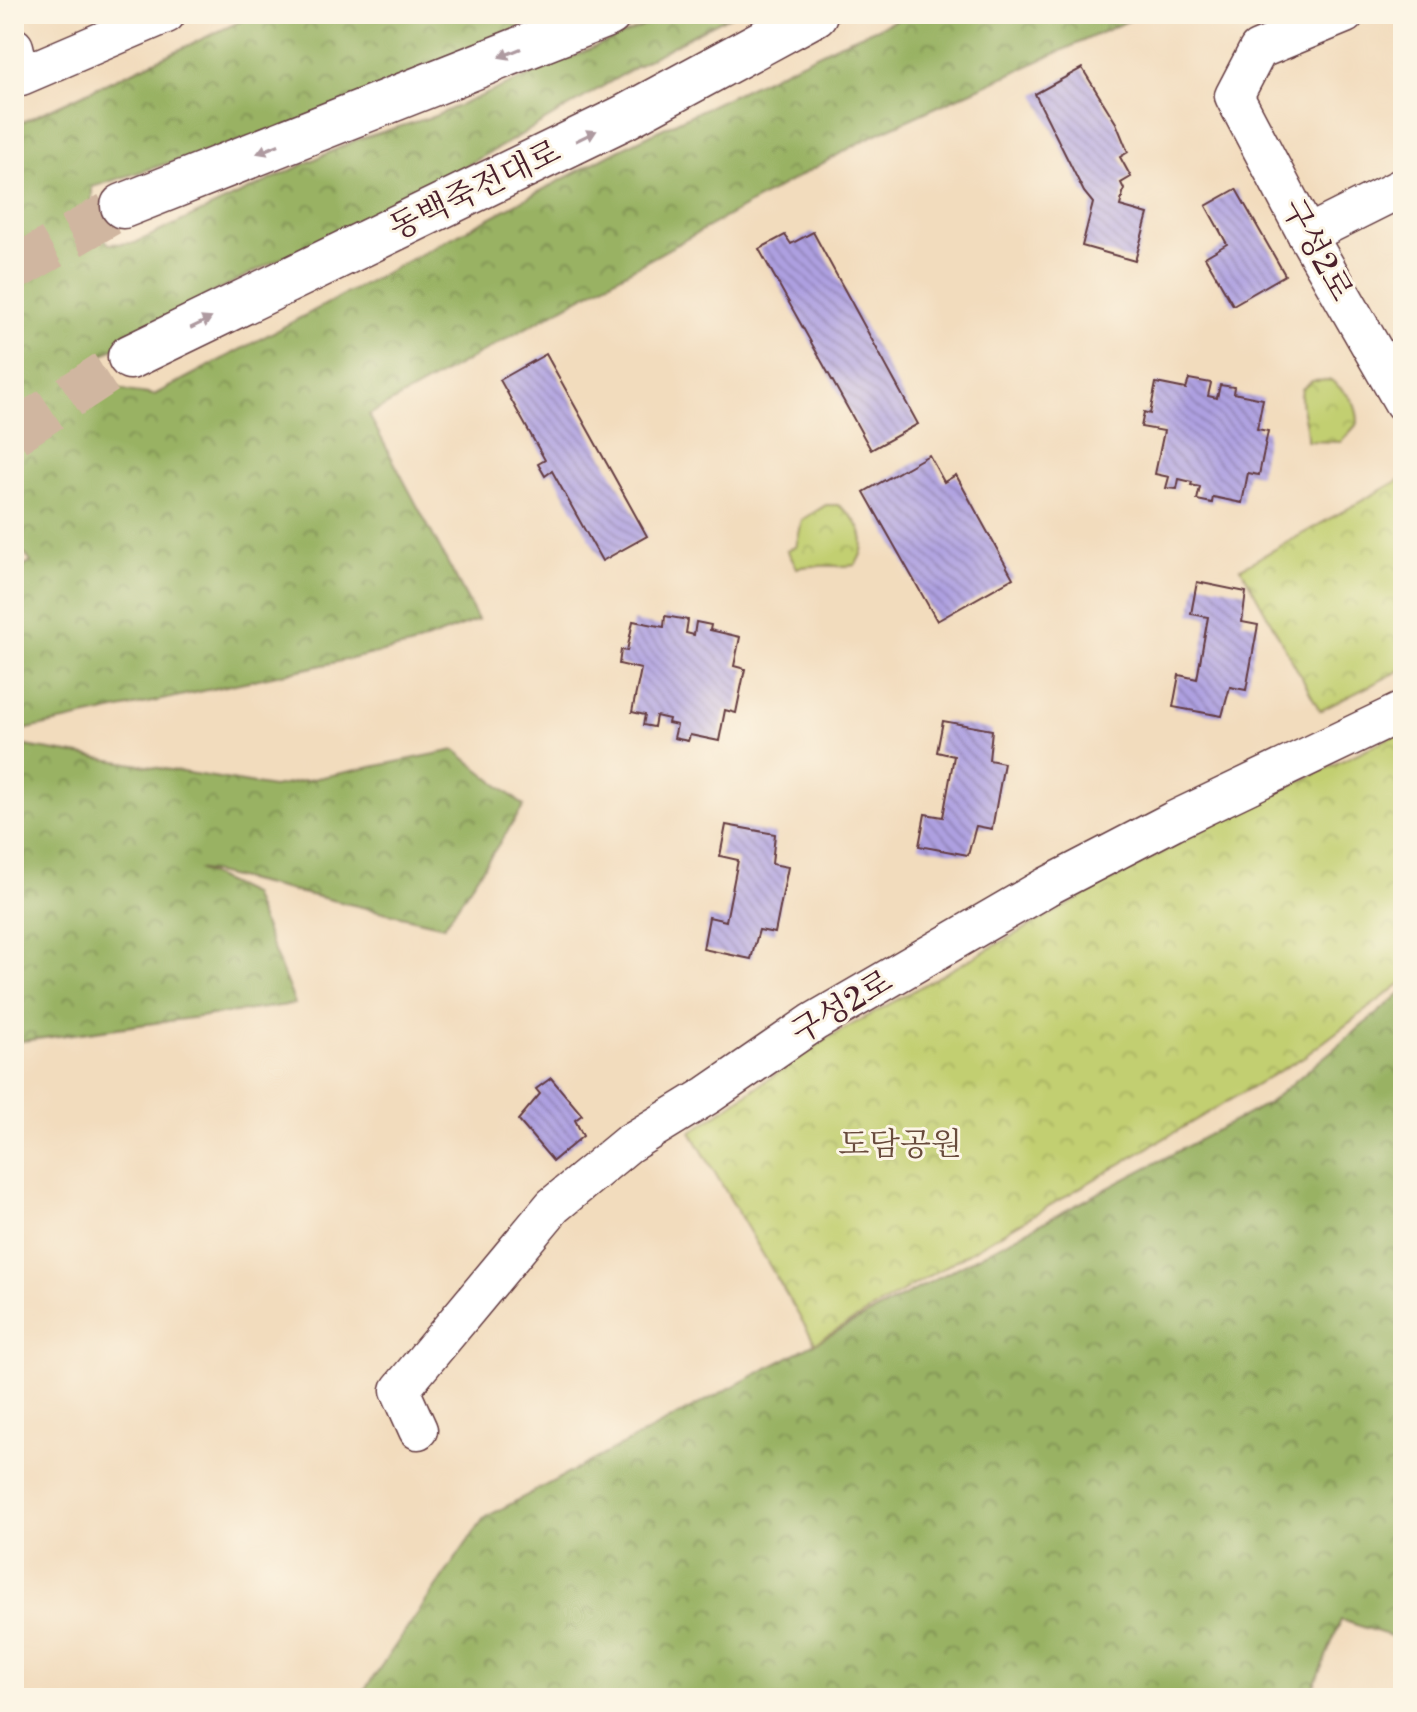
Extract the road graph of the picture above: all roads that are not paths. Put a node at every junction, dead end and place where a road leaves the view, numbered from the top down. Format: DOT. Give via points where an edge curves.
graph roads {
  1 [pos="19,14"];
  2 [pos="166,14"];
  3 [pos="815,14"];
  4 [pos="830,14"];
  5 [pos="1345,14"];
  6 [pos="598,17"];
  7 [pos="14,30"];
  8 [pos="774,35"];
  9 [pos="16,67"];
  10 [pos="1403,187"];
  11 [pos="123,206"];
  12 [pos="1307,235"];
  13 [pos="130,357"];
  14 [pos="1401,392"];
  15 [pos="1403,711"];
  16 [pos="418,1430"];
  1 -- 7 [label="street"];
  2 -- 9 [label="street"];
  3 -- 8 [label="main road, 동백죽전대로"];
  4 -- 8 [label="main road"];
  5 -- 12 [label="street, 구성2로" via="1258,50 1234,96"];
  6 -- 11 [label="main road, one-way"];
  13 -- 8 [label="main road, 동백죽전대로, one-way" via="625,117"];
  10 -- 12 [label="street"];
  12 -- 14 [label="street, 구성2로"];
  15 -- 16 [label="street, 구성2로" via="1046,887 814,1022 628,1144 553,1206 400,1390"];
}
